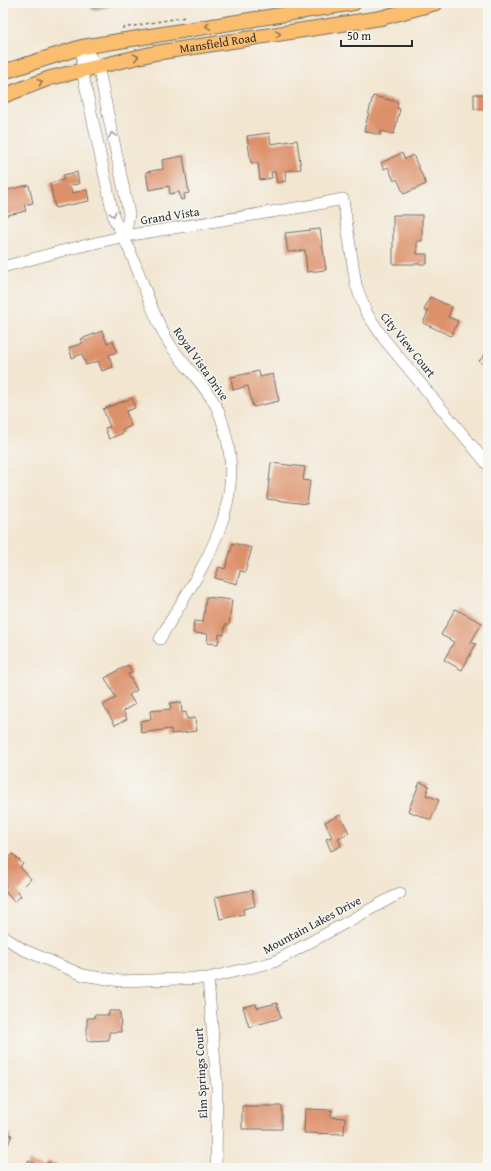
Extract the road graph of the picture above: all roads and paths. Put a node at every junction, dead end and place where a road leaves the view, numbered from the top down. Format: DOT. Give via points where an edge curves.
graph roads {
  1 [pos="354,3"];
  2 [pos="436,3"];
  3 [pos="82,47"];
  4 [pos="98,66"];
  5 [pos="82,70"];
  6 [pos="3,72"];
  7 [pos="3,96"];
  8 [pos="118,163"];
  9 [pos="103,166"];
  10 [pos="343,198"];
  11 [pos="124,236"];
  12 [pos="3,267"];
  13 [pos="488,465"];
  14 [pos="160,639"];
  15 [pos="400,893"];
  16 [pos="3,936"];
  17 [pos="208,978"];
  18 [pos="216,1168"];
  1 -- 3 [label="main road, Mansfield Road, one-way"];
  4 -- 2 [label="main road, Mansfield Road, one-way" via="155,53 381,18"];
  3 -- 4 [label="street"];
  3 -- 5 [label="street, Royal Vista Drive"];
  3 -- 6 [label="main road, Mansfield Road"];
  4 -- 5 [label="main road, Mansfield Road"];
  8 -- 4 [label="street, one-way"];
  7 -- 5 [label="main road, Mansfield Road, one-way" via="50,78"];
  5 -- 9 [label="street, Royal Vista Drive"];
  8 -- 9 [label="street"];
  8 -- 11 [label="street" via="129,214"];
  9 -- 11 [label="street, Royal Vista Drive, one-way" via="114,219"];
  10 -- 11 [label="street, Grand Vista"];
  10 -- 13 [label="street, City View Court" via="356,285 366,312 384,339"];
  11 -- 12 [label="street, Grand Vista"];
  11 -- 14 [label="street, Royal Vista Drive" via="162,331 216,405 226,431 231,460 231,486 226,514 212,549"];
  15 -- 17 [label="street, Mountain Lakes Drive" via="274,962"];
  16 -- 17 [label="street, Mountain Lakes Drive" via="22,949 83,975 120,981"];
  17 -- 18 [label="street, Elm Springs Court" via="217,1087"];
}
